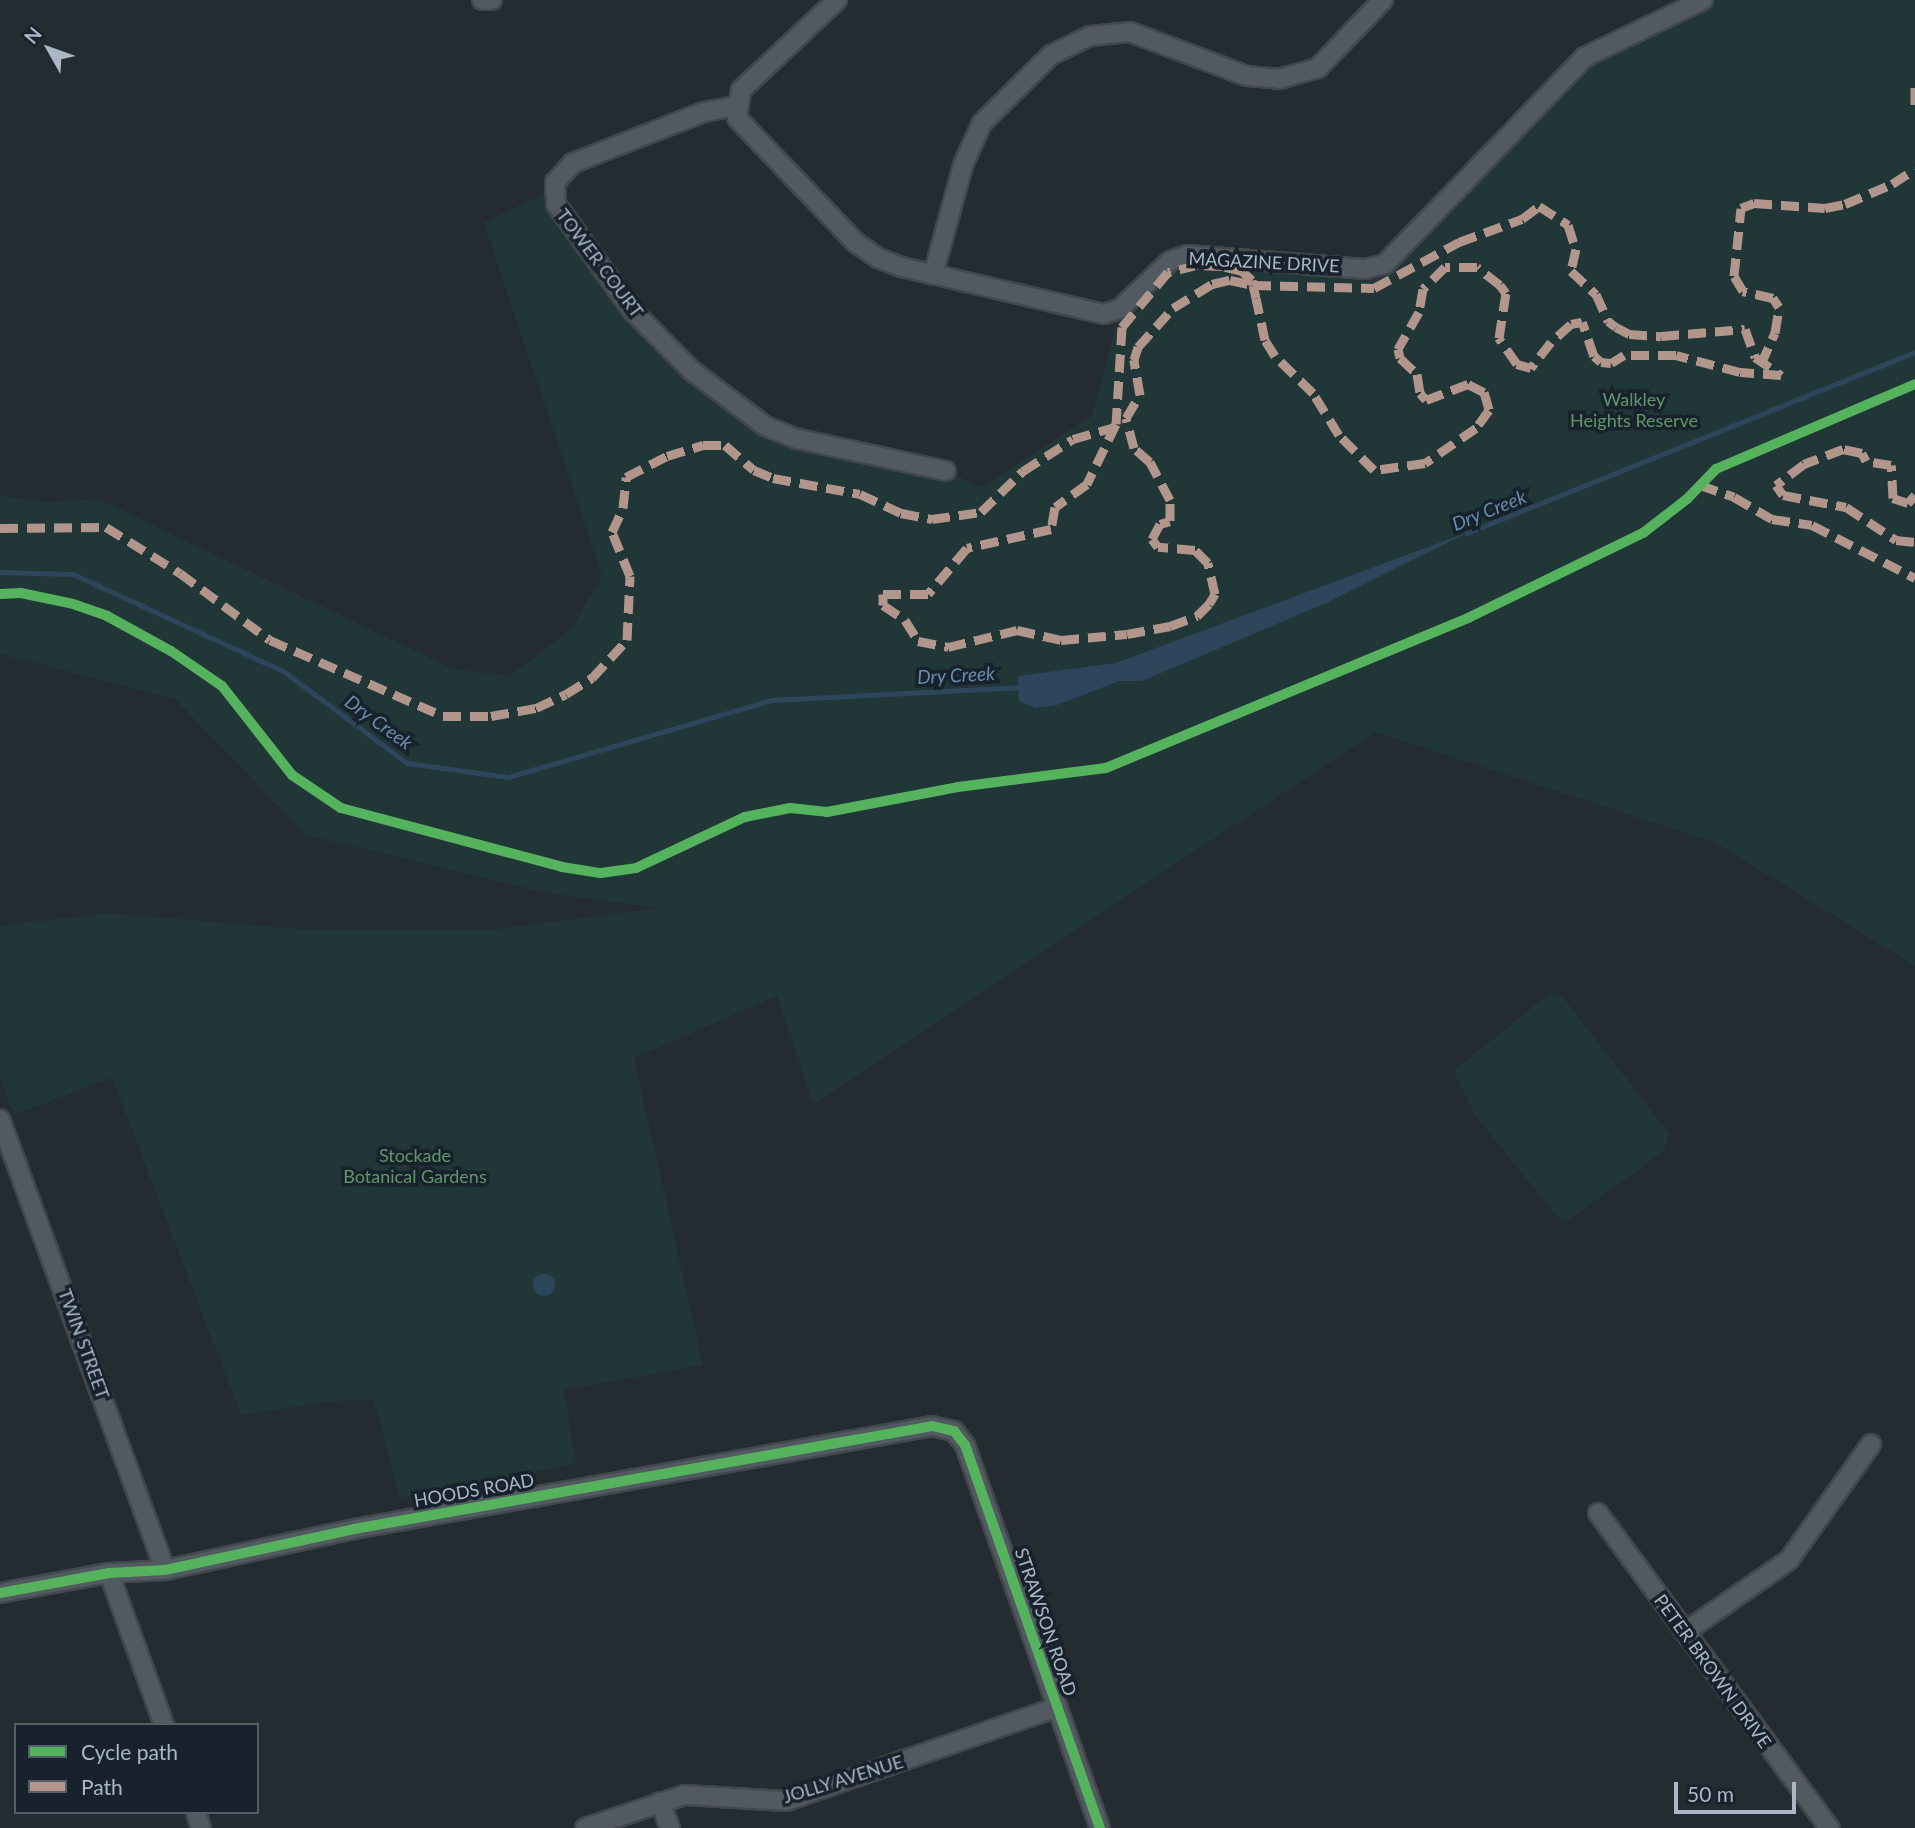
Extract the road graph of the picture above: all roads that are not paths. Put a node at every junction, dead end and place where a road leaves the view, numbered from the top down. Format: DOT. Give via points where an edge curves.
graph roads {
  1 [pos="482,0"];
  2 [pos="491,0"];
  3 [pos="837,0"];
  4 [pos="1383,0"];
  5 [pos="1703,0"];
  6 [pos="1671,7"];
  7 [pos="736,106"];
  8 [pos="933,275"];
  9 [pos="946,471"];
  10 [pos="0,1119"];
  11 [pos="954,1431"];
  12 [pos="1871,1444"];
  13 [pos="1598,1513"];
  14 [pos="165,1570"];
  15 [pos="108,1573"];
  16 [pos="0,1593"];
  17 [pos="1685,1632"];
  18 [pos="1057,1707"];
  19 [pos="163,1723"];
  20 [pos="660,1802"];
  21 [pos="585,1828"];
  22 [pos="670,1828"];
  23 [pos="1100,1828"];
  24 [pos="1829,1828"];
  1 -- 2 [label="street"];
  3 -- 7 [label="street" via="741,90"];
  4 -- 8 [label="street" via="1318,68 1279,79 1247,76 1130,32 1090,36 1051,55 982,123 963,165"];
  5 -- 6 [label="street, MAGAZINE DRIVE"];
  6 -- 8 [label="street, MAGAZINE DRIVE" via="1585,57 1398,253 1377,267 1187,255 1170,261 1121,308 1104,314"];
  7 -- 8 [label="street, MAGAZINE DRIVE" via="737,118 856,243 891,264"];
  7 -- 9 [label="street, TOWER COURT" via="704,112 573,163 555,182 556,204 633,311 691,370 765,426 798,439"];
  10 -- 14 [label="street, TWIN STREET"];
  11 -- 14 [label="street, HOODS ROAD" via="915,1426 354,1529"];
  11 -- 18 [label="street, STRAWSON ROAD" via="965,1446"];
  12 -- 17 [label="street" via="1788,1560"];
  13 -- 17 [label="street, PETER BROWN DRIVE"];
  14 -- 15 [label="street, HOODS ROAD"];
  15 -- 16 [label="street, HOODS ROAD"];
  15 -- 19 [label="street"];
  17 -- 24 [label="street, PETER BROWN DRIVE"];
  18 -- 20 [label="street, JOLLY AVENUE" via="786,1801 705,1793"];
  18 -- 23 [label="street, STRAWSON ROAD"];
  20 -- 21 [label="street, JOLLY AVENUE"];
  20 -- 22 [label="street"];
}
